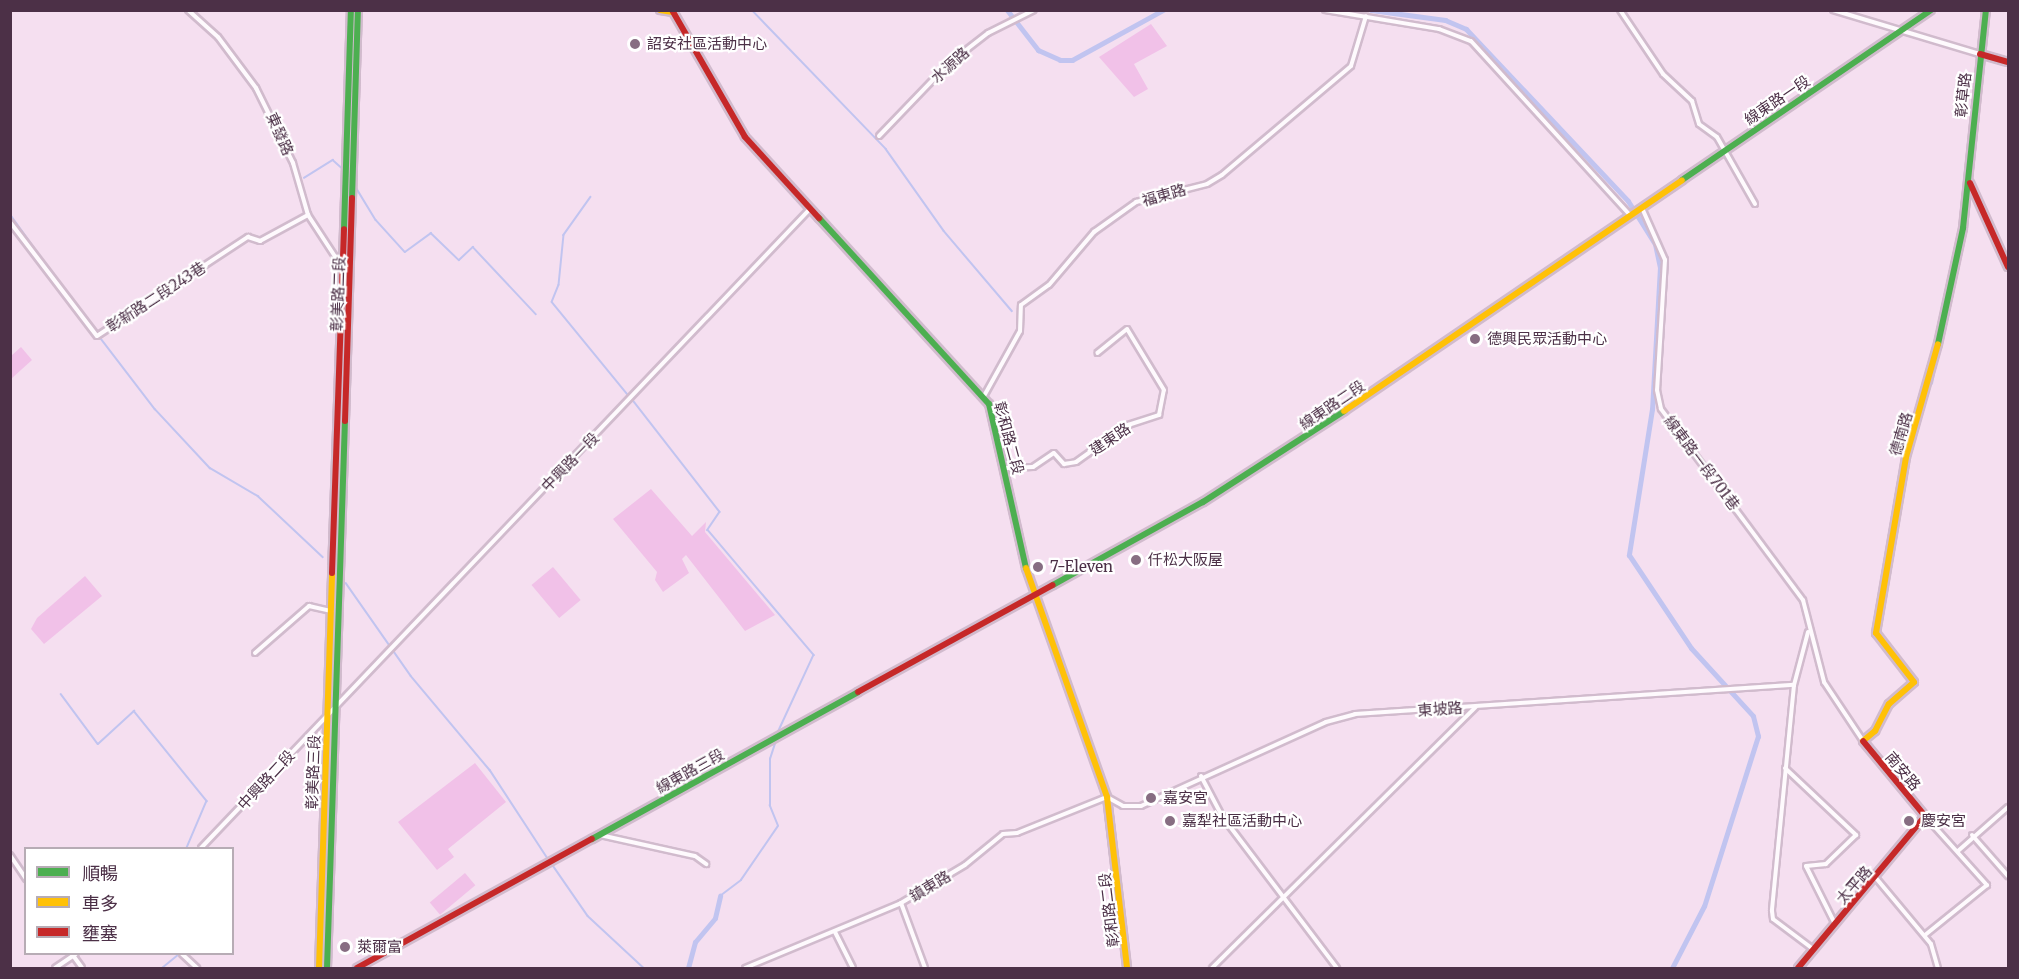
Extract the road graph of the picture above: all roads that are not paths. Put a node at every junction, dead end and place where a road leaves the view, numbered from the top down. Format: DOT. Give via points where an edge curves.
graph roads {
  1 [pos="188,10"];
  2 [pos="351,10"];
  3 [pos="358,10"];
  4 [pos="660,10"];
  5 [pos="1034,10"];
  6 [pos="1325,10"];
  7 [pos="1620,10"];
  8 [pos="1833,10"];
  9 [pos="1931,10"];
  10 [pos="1986,10"];
  11 [pos="672,11"];
  12 [pos="1366,16"];
  13 [pos="1900,30"];
  14 [pos="1980,54"];
  15 [pos="2008,62"];
  16 [pos="879,136"];
  17 [pos="1724,151"];
  18 [pos="1970,183"];
  19 [pos="1755,204"];
  20 [pos="1640,209"];
  21 [pos="808,211"];
  22 [pos="308,215"];
  23 [pos="1631,216"];
  24 [pos="10,222"];
  25 [pos="343,264"];
  26 [pos="351,265"];
  27 [pos="2008,267"];
  28 [pos="1097,353"];
  29 [pos="984,396"];
  30 [pos="337,418"];
  31 [pos="345,419"];
  32 [pos="1007,468"];
  33 [pos="332,577"];
  34 [pos="339,579"];
  35 [pos="1034,594"];
  36 [pos="331,611"];
  37 [pos="1809,631"];
  38 [pos="255,653"];
  39 [pos="1794,685"];
  40 [pos="1476,706"];
  41 [pos="331,712"];
  42 [pos="1863,741"];
  43 [pos="1785,768"];
  44 [pos="1201,776"];
  45 [pos="1107,797"];
  46 [pos="2008,807"];
  47 [pos="1925,816"];
  48 [pos="600,835"];
  49 [pos="1972,835"];
  50 [pos="203,847"];
  51 [pos="1958,851"];
  52 [pos="10,855"];
  53 [pos="706,864"];
  54 [pos="24,876"];
  55 [pos="2008,876"];
  56 [pos="1876,878"];
  57 [pos="1282,898"];
  58 [pos="901,903"];
  59 [pos="1835,924"];
  60 [pos="835,932"];
  61 [pos="1925,935"];
  62 [pos="1813,949"];
  63 [pos="73,955"];
  64 [pos="75,955"];
  65 [pos="183,955"];
  66 [pos="1802,967"];
  67 [pos="55,969"];
  68 [pos="82,969"];
  69 [pos="197,969"];
  70 [pos="319,969"];
  71 [pos="327,969"];
  72 [pos="357,969"];
  73 [pos="745,969"];
  74 [pos="853,969"];
  75 [pos="925,969"];
  76 [pos="1127,969"];
  77 [pos="1212,969"];
  78 [pos="1337,969"];
  79 [pos="1938,969"];
  1 -- 22 [label="street, 東發路" via="218,37 268,106 296,171"];
  2 -- 25 [label="main road, 彰美路二段"];
  3 -- 26 [label="main road, 彰美路二段"];
  4 -- 11 [label="main road"];
  5 -- 16 [label="street, 水源路" via="988,33 948,64"];
  6 -- 12 [label="street"];
  7 -- 17 [label="street" via="1663,74 1692,101 1699,124 1713,133"];
  8 -- 13 [label="street"];
  9 -- 13 [label="main road, 線東路一段"];
  10 -- 14 [label="main road, 彰草路"];
  11 -- 21 [label="main road, 彰和路二段" via="745,137"];
  12 -- 23 [label="street" via="1439,29 1471,41"];
  12 -- 29 [label="street, 福東路" via="1351,66 1266,139 1241,154 1222,175 1207,184 1143,199 1094,232 1049,285 1021,305 1020,331"];
  13 -- 14 [label="street"];
  13 -- 17 [label="main road, 線東路一段"];
  14 -- 15 [label="main road"];
  14 -- 18 [label="main road, 彰草路"];
  17 -- 19 [label="street"];
  17 -- 20 [label="main road, 線東路一段"];
  18 -- 27 [label="main road"];
  18 -- 42 [label="main road, 德南路" via="1929,385 1906,457 1876,633 1914,682 1889,704 1875,731"];
  20 -- 23 [label="main road, 線東路二段"];
  20 -- 37 [label="street, 線東路一段701巷" via="1665,260 1657,390 1661,409 1803,600"];
  21 -- 29 [label="main road, 彰和路二段"];
  21 -- 41 [label="street, 中興路一段"];
  22 -- 24 [label="street, 彰新路二段243巷" via="260,242 248,237 97,336"];
  22 -- 25 [label="street, 東發路"];
  23 -- 35 [label="main road, 線東路二段" via="1263,465"];
  25 -- 26 [label="street"];
  25 -- 30 [label="main road, 彰美路二段"];
  26 -- 31 [label="main road, 彰美路二段"];
  28 -- 32 [label="street, 建東路" via="1127,329 1164,390 1159,415 1128,425 1076,462 1064,464 1054,453 1033,466"];
  29 -- 32 [label="main road, 彰和路二段"];
  30 -- 31 [label="main road"];
  30 -- 33 [label="main road, 彰美路二段"];
  31 -- 34 [label="main road, 彰美路二段"];
  32 -- 35 [label="main road, 彰和路二段" via="1014,525"];
  33 -- 36 [label="main road, 彰美路三段"];
  34 -- 41 [label="main road, 彰美路三段"];
  35 -- 45 [label="main road, 彰和路二段"];
  35 -- 48 [label="main road, 線東路三段"];
  36 -- 38 [label="street" via="309,606"];
  36 -- 41 [label="main road, 彰美路三段"];
  37 -- 39 [label="street"];
  37 -- 42 [label="street, 線東路一段701巷" via="1824,682"];
  39 -- 40 [label="street, 東坡路"];
  39 -- 43 [label="street"];
  40 -- 44 [label="street, 東坡路" via="1355,714 1326,722"];
  40 -- 57 [label="street"];
  41 -- 50 [label="street, 中興路二段"];
  41 -- 70 [label="main road, 彰美路三段"];
  41 -- 71 [label="main road, 彰美路三段"];
  42 -- 47 [label="main road, 南安路"];
  43 -- 59 [label="street" via="1856,835 1826,864 1806,866"];
  43 -- 62 [label="street" via="1773,919"];
  44 -- 45 [label="street, 東坡路" via="1141,806 1123,806"];
  44 -- 57 [label="street" via="1222,816"];
  45 -- 58 [label="street, 鎮東路" via="1017,833 1003,834 965,865"];
  45 -- 76 [label="main road, 彰和路二段"];
  46 -- 49 [label="street"];
  47 -- 51 [label="street"];
  47 -- 56 [label="main road, 太平路"];
  48 -- 53 [label="street" via="695,856"];
  48 -- 72 [label="main road, 線東路三段"];
  49 -- 51 [label="street"];
  49 -- 55 [label="street"];
  51 -- 61 [label="street" via="1987,885"];
  52 -- 54 [label="street"];
  56 -- 59 [label="main road, 太平路"];
  56 -- 61 [label="street"];
  57 -- 77 [label="street"];
  57 -- 78 [label="street"];
  58 -- 60 [label="street, 鎮東路"];
  58 -- 75 [label="street"];
  59 -- 62 [label="main road, 太平路"];
  60 -- 73 [label="street, 鎮東路"];
  60 -- 74 [label="street"];
  61 -- 79 [label="street"];
  62 -- 66 [label="main road, 太平路"];
  63 -- 67 [label="street"];
  64 -- 68 [label="street"];
  65 -- 69 [label="street"];
}
